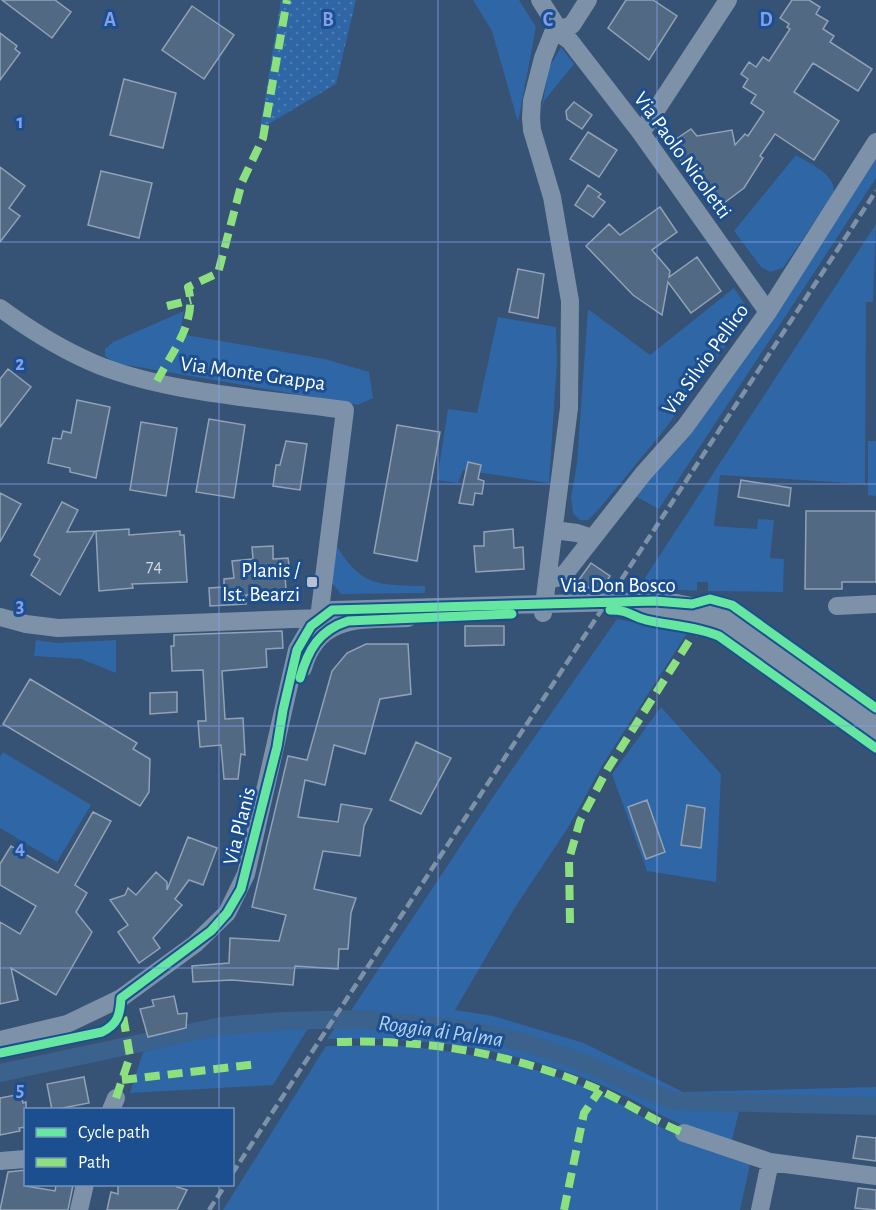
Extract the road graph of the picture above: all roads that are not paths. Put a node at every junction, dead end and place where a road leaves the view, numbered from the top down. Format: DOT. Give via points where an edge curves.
graph roads {
  1 [pos="540,0"];
  2 [pos="588,0"];
  3 [pos="728,0"];
  4 [pos="555,31"];
  5 [pos="641,134"];
  6 [pos="876,142"];
  7 [pos="0,308"];
  8 [pos="768,312"];
  9 [pos="554,530"];
  10 [pos="592,538"];
  11 [pos="547,580"];
  12 [pos="876,604"];
  13 [pos="837,606"];
  14 [pos="544,608"];
  15 [pos="0,617"];
  16 [pos="323,624"];
  17 [pos="876,718"];
  18 [pos="876,734"];
  19 [pos="0,1040"];
  20 [pos="684,1133"];
  21 [pos="24,1159"];
  22 [pos="0,1161"];
  23 [pos="770,1162"];
  24 [pos="876,1176"];
  25 [pos="85,1186"];
  26 [pos="79,1210"];
  27 [pos="760,1210"];
  1 -- 4 [label="street" via="553,17"];
  2 -- 4 [label="street" via="572,25"];
  3 -- 5 [label="street"];
  4 -- 5 [label="street, Via Paolo Nicoletti" via="570,41"];
  4 -- 9 [label="street" via="543,58 531,118 552,197 570,302 569,408"];
  5 -- 8 [label="street, Via Paolo Nicoletti"];
  6 -- 8 [label="street, Via Silvio Pellico"];
  7 -- 16 [label="street, Via Monte Grappa" via="97,365 142,379 345,410"];
  8 -- 10 [label="street, Via Silvio Pellico" via="685,427"];
  9 -- 10 [label="street"];
  9 -- 11 [label="street"];
  10 -- 11 [label="street, Via Silvio Pellico" via="561,577"];
  11 -- 14 [label="street"];
  12 -- 13 [label="street"];
  14 -- 16 [label="street" via="341,608"];
  14 -- 17 [label="street, Via Don Bosco" via="655,601 692,604 747,628"];
  14 -- 18 [label="street, Via Don Bosco" via="628,610 686,617 727,632"];
  15 -- 16 [label="street" via="58,627"];
  16 -- 19 [label="street, Via Planis" via="307,658 278,747 246,874 235,901 219,923 147,980 87,1017"];
  20 -- 23 [label="street"];
  21 -- 22 [label="street"];
  23 -- 24 [label="street"];
  23 -- 27 [label="street"];
  25 -- 26 [label="street"];
}
